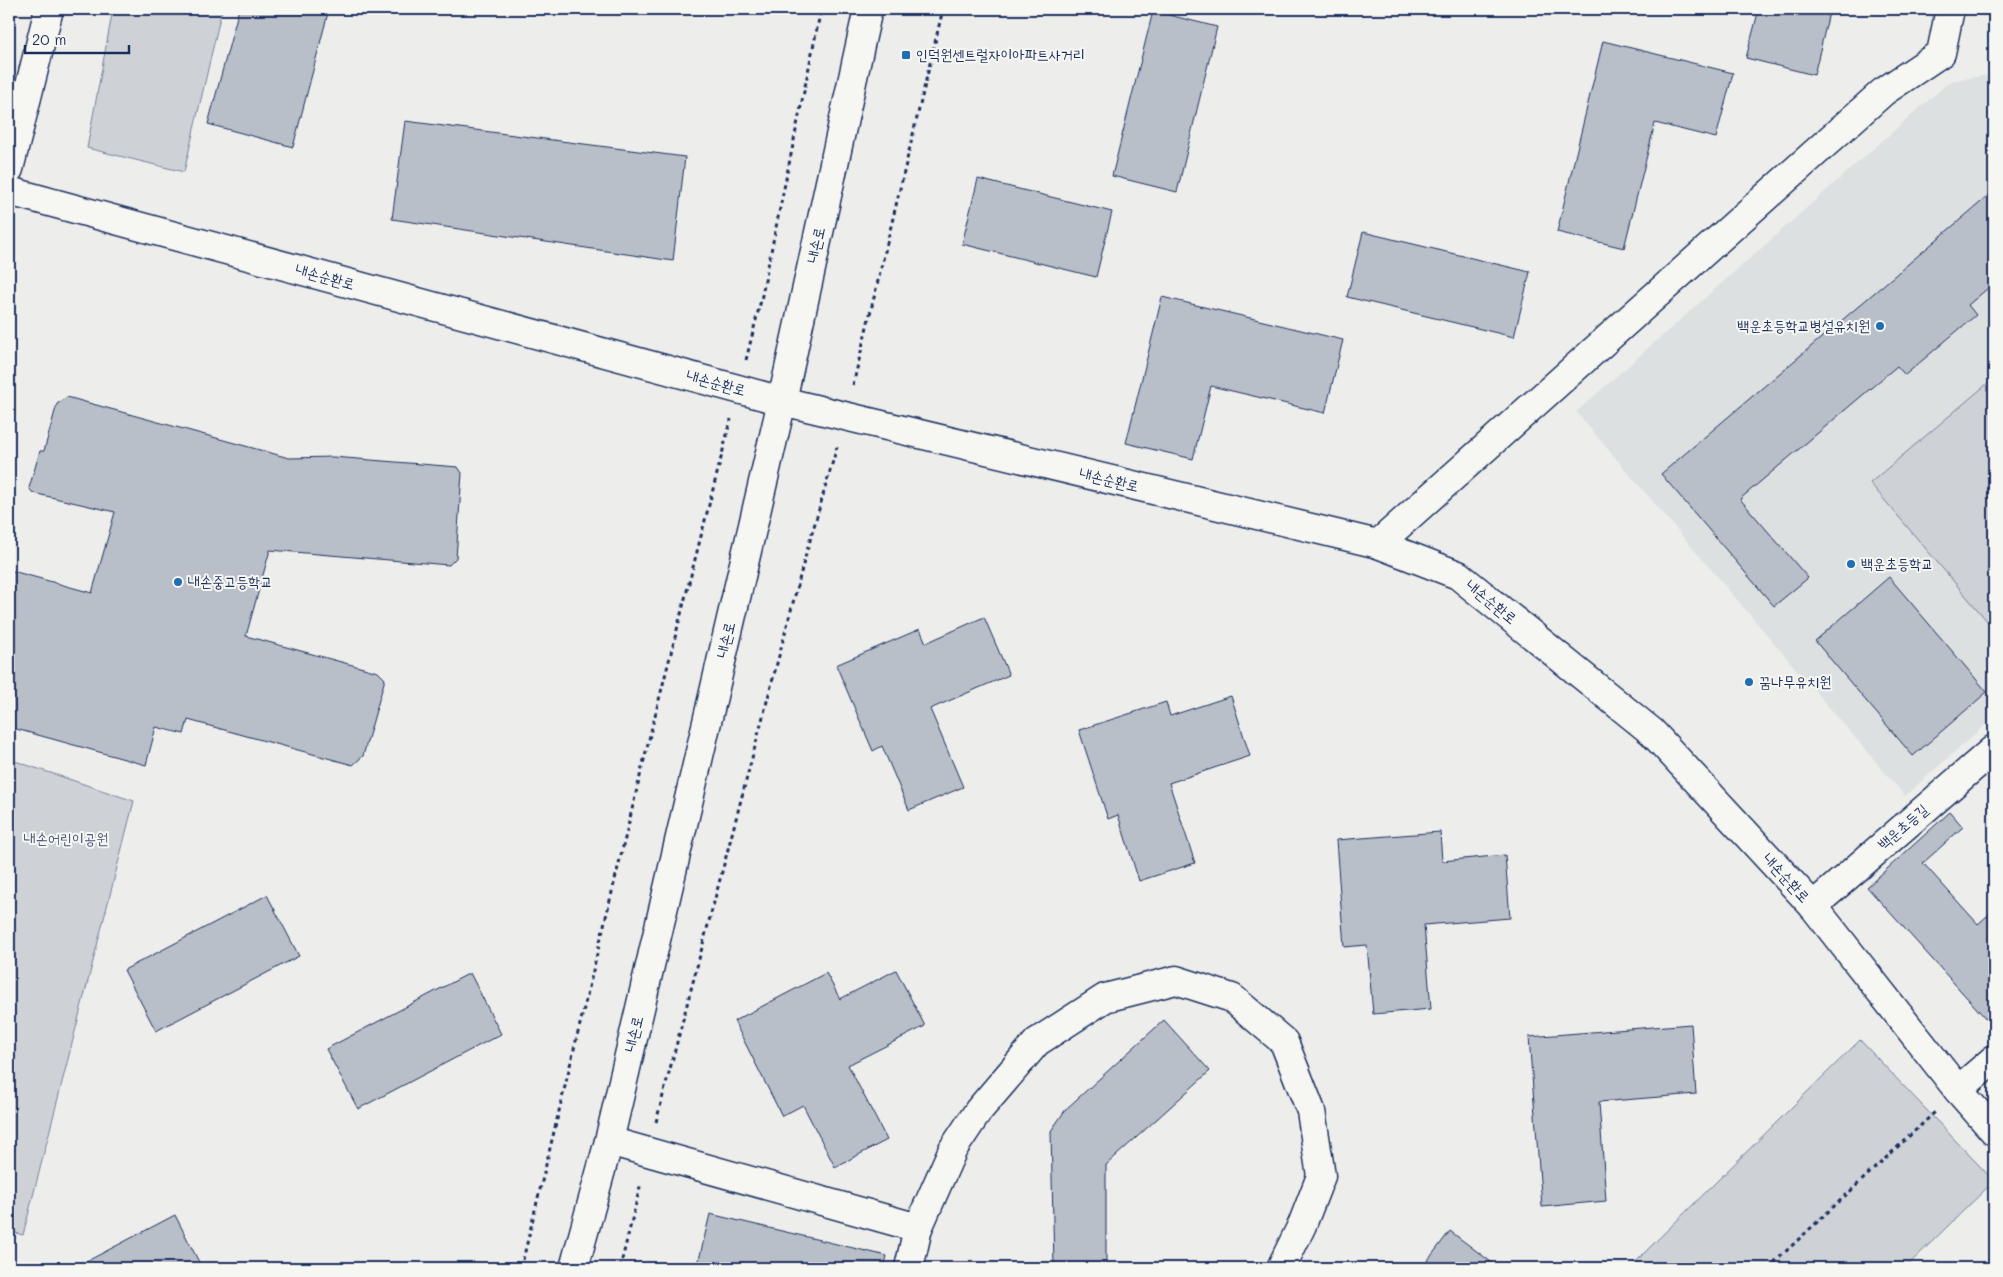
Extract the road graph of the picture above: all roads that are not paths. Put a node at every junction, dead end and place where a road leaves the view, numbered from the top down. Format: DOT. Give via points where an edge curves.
graph roads {
  1 [pos="49,9"];
  2 [pos="868,9"];
  3 [pos="1950,9"];
  4 [pos="9,169"];
  5 [pos="9,190"];
  6 [pos="782,401"];
  7 [pos="1378,544"];
  8 [pos="1994,749"];
  9 [pos="1813,906"];
  10 [pos="1994,1059"];
  11 [pos="1958,1090"];
  12 [pos="1994,1131"];
  13 [pos="609,1141"];
  14 [pos="918,1228"];
  15 [pos="574,1268"];
  16 [pos="910,1268"];
  17 [pos="1281,1268"];
  1 -- 4 [label="street"];
  2 -- 6 [label="street, 내손로"];
  3 -- 7 [label="street" via="1941,53 1883,92"];
  5 -- 6 [label="street, 내손순환로"];
  6 -- 7 [label="street, 내손순환로"];
  6 -- 13 [label="street, 내손로"];
  7 -- 9 [label="street, 내손순환로" via="1458,576 1652,732"];
  8 -- 9 [label="street, 백운초등길"];
  9 -- 11 [label="street, 내손순환로"];
  10 -- 11 [label="street"];
  11 -- 12 [label="street, 내손순환로"];
  13 -- 14 [label="street"];
  13 -- 15 [label="street, 내손로"];
  14 -- 16 [label="street"];
  14 -- 17 [label="street" via="953,1149 979,1110 1037,1042 1104,998 1176,980 1232,998 1284,1042 1311,1110 1321,1176"];
}
